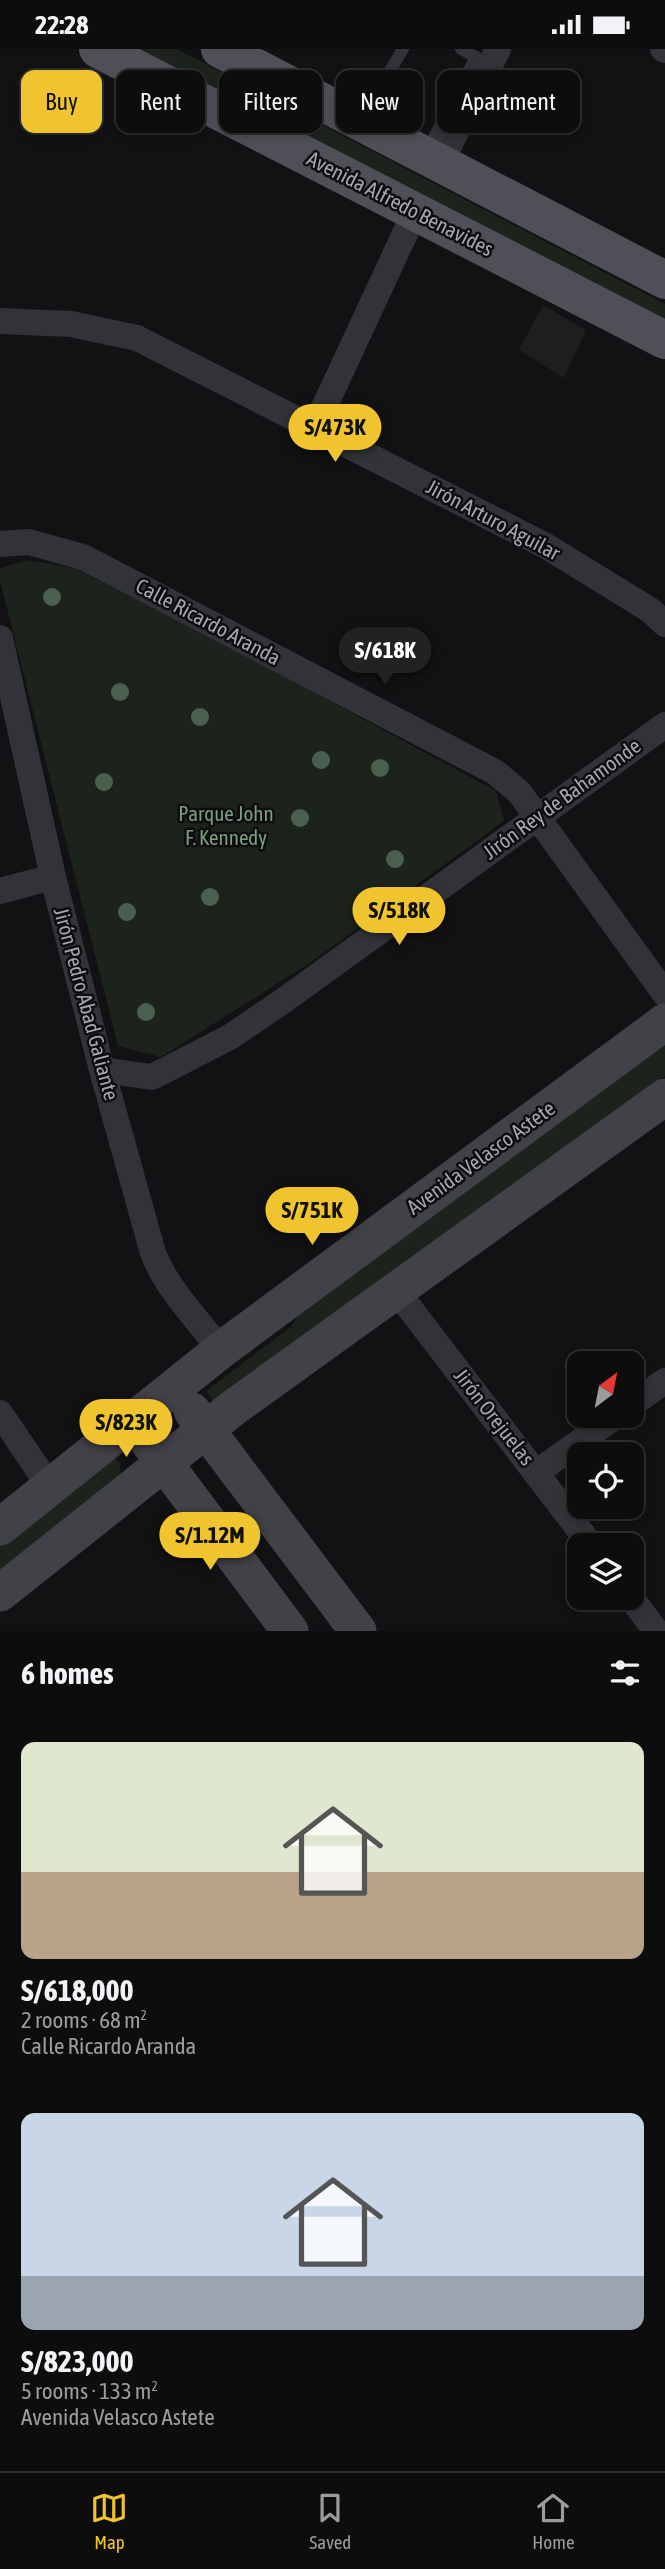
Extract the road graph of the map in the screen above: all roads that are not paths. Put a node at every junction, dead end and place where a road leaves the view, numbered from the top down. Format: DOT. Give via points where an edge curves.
graph roads {
  1 [pos="98,49"];
  2 [pos="220,49"];
  3 [pos="403,49"];
  4 [pos="461,49"];
  5 [pos="498,49"];
  6 [pos="390,70"];
  7 [pos="336,109"];
  8 [pos="354,133"];
  9 [pos="383,133"];
  10 [pos="433,159"];
  11 [pos="334,170"];
  12 [pos="407,208"];
  13 [pos="665,280"];
  14 [pos="0,321"];
  15 [pos="665,340"];
  16 [pos="315,427"];
  17 [pos="0,544"];
  18 [pos="665,624"];
  19 [pos="0,638"];
  20 [pos="5,673"];
  21 [pos="665,725"];
  22 [pos="538,817"];
  23 [pos="53,877"];
  24 [pos="0,891"];
  25 [pos="665,994"];
  26 [pos="665,1022"];
  27 [pos="102,1070"];
  28 [pos="665,1097"];
  29 [pos="395,1289"];
  30 [pos="221,1350"];
  31 [pos="665,1381"];
  32 [pos="174,1388"];
  33 [pos="644,1396"];
  34 [pos="0,1413"];
  35 [pos="134,1422"];
  36 [pos="599,1428"];
  37 [pos="206,1429"];
  38 [pos="164,1462"];
  39 [pos="537,1472"];
  40 [pos="50,1487"];
  41 [pos="0,1527"];
  42 [pos="583,1533"];
  43 [pos="0,1593"];
  44 [pos="640,1610"];
  45 [pos="290,1631"];
  46 [pos="358,1631"];
  47 [pos="656,1631"];
  1 -- 11 [label="main road, Avenida Alfredo Benavides"];
  2 -- 7 [label="main road"];
  3 -- 6 [label="lane"];
  4 -- 10 [label="lane" via="476,57"];
  5 -- 10 [label="street"];
  8 -- 11 [label="main road"];
  9 -- 10 [label="main road"];
  10 -- 12 [label="main road"];
  10 -- 13 [label="main road"];
  11 -- 12 [label="main road, Avenida Alfredo Benavides"];
  12 -- 15 [label="main road, Avenida Alfredo Benavides"];
  12 -- 16 [label="street"];
  14 -- 16 [label="street, Jirón Arturo Aguilar" via="71,324 137,338"];
  16 -- 18 [label="street, Jirón Arturo Aguilar" via="546,546"];
  17 -- 22 [label="street, Calle Ricardo Aranda" via="29,542 83,557 495,772 519,792"];
  19 -- 20 [label="street, Jirón Pedro Abad Galiante"];
  20 -- 23 [label="street, Jirón Pedro Abad Galiante"];
  21 -- 22 [label="street, Jirón Rey de Bahamonde"];
  22 -- 25 [label="street, Calle Ricardo Aranda"];
  22 -- 27 [label="street, Jirón Rey de Bahamonde" via="230,1037 152,1077"];
  23 -- 24 [label="street"];
  23 -- 27 [label="street, Jirón Pedro Abad Galiante"];
  26 -- 30 [label="main road, Avenida Velasco Astete"];
  27 -- 30 [label="street, Jirón Pedro Abad Galiante" via="159,1268"];
  28 -- 29 [label="main road"];
  29 -- 37 [label="main road"];
  29 -- 39 [label="street, Jirón Orejuelas"];
  30 -- 32 [label="main road, Avenida Velasco Astete"];
  31 -- 33 [label="street"];
  32 -- 35 [label="main road, Avenida Velasco Astete"];
  32 -- 37 [label="main road"];
  34 -- 40 [label="street"];
  35 -- 38 [label="main road"];
  35 -- 40 [label="main road, Avenida Velasco Astete"];
  36 -- 39 [label="street"];
  37 -- 38 [label="main road"];
  37 -- 46 [label="main road"];
  38 -- 43 [label="main road"];
  38 -- 45 [label="main road"];
  39 -- 42 [label="street, Jirón Orejuelas"];
  40 -- 41 [label="main road, Avenida Velasco Astete"];
  44 -- 47 [label="street"];
}
